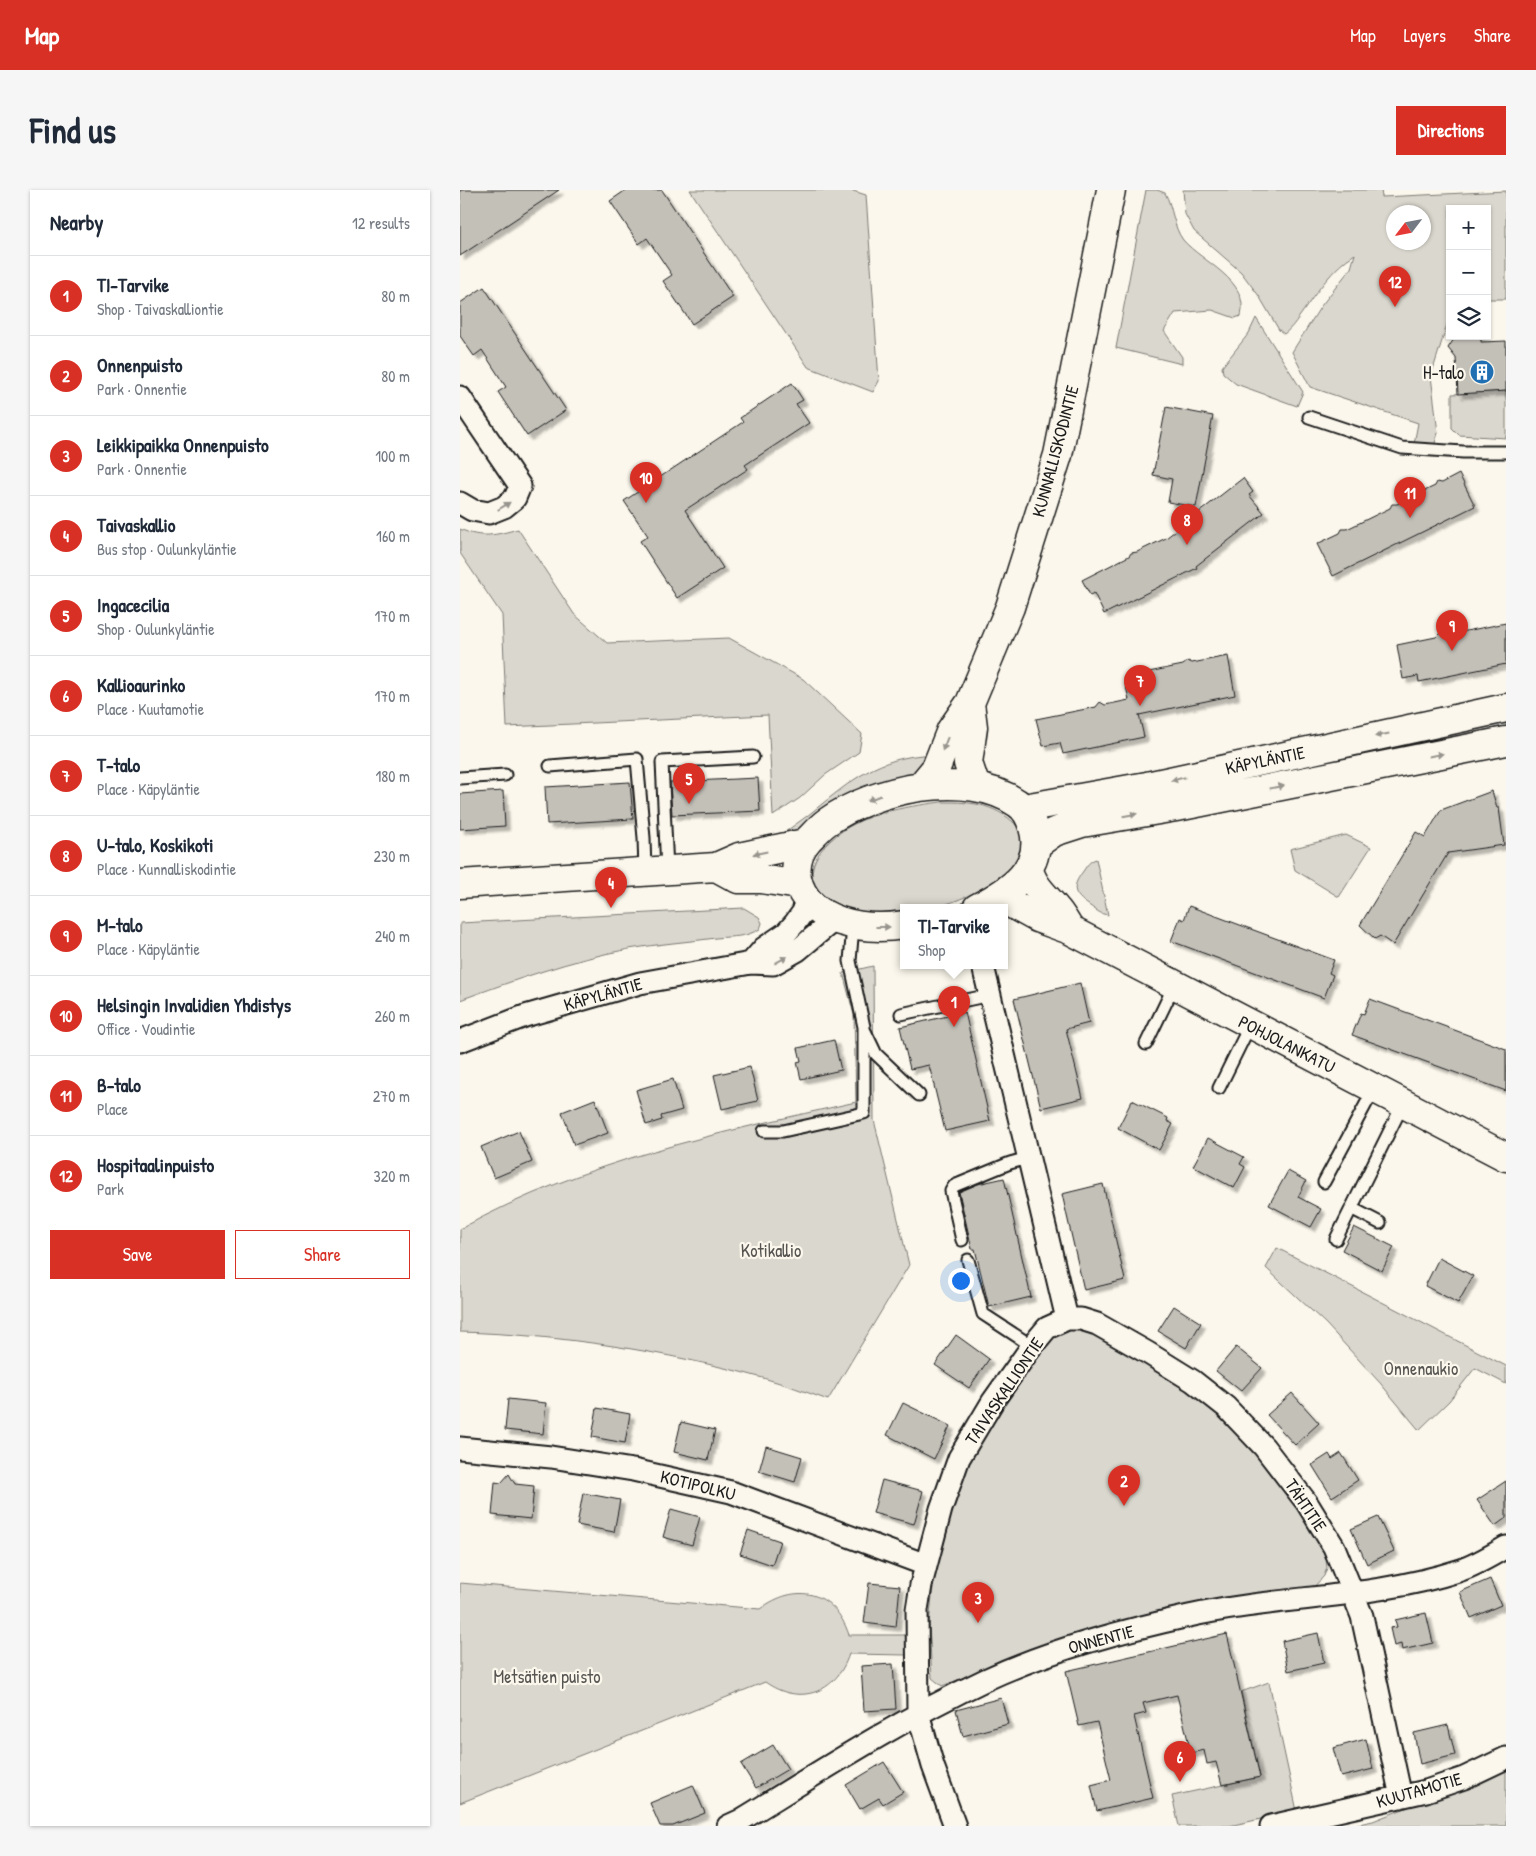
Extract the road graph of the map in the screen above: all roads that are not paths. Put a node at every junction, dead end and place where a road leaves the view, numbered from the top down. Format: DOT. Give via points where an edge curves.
graph roads {
  1 [pos="1112,190"];
  2 [pos="460,397"];
  3 [pos="1309,417"];
  4 [pos="1506,452"];
  5 [pos="460,503"];
  6 [pos="970,703"];
  7 [pos="1506,708"];
  8 [pos="1506,741"];
  9 [pos="753,757"];
  10 [pos="550,766"];
  11 [pos="505,774"];
  12 [pos="460,778"];
  13 [pos="922,786"];
  14 [pos="976,787"];
  15 [pos="1024,808"];
  16 [pos="805,843"];
  17 [pos="1033,856"];
  18 [pos="716,866"];
  19 [pos="656,870"];
  20 [pos="460,884"];
  21 [pos="803,892"];
  22 [pos="988,902"];
  23 [pos="1008,909"];
  24 [pos="844,923"];
  25 [pos="900,926"];
  26 [pos="1070,930"];
  27 [pos="751,963"];
  28 [pos="984,969"];
  29 [pos="1174,986"];
  30 [pos="990,995"];
  31 [pos="901,1014"];
  32 [pos="1250,1025"];
  33 [pos="864,1027"];
  34 [pos="460,1041"];
  35 [pos="1146,1044"];
  36 [pos="1219,1088"];
  37 [pos="1374,1089"];
  38 [pos="918,1095"];
  39 [pos="1403,1104"];
  40 [pos="764,1131"];
  41 [pos="1506,1157"];
  42 [pos="1028,1158"];
  43 [pos="1324,1182"];
  44 [pos="1352,1208"];
  45 [pos="1380,1223"];
  46 [pos="1336,1239"];
  47 [pos="962,1240"];
  48 [pos="968,1260"];
  49 [pos="1067,1319"];
  50 [pos="1032,1346"];
  51 [pos="460,1448"];
  52 [pos="1506,1547"];
  53 [pos="926,1565"];
  54 [pos="1352,1594"];
  55 [pos="918,1713"];
  56 [pos="1506,1758"];
  57 [pos="1401,1797"];
  58 [pos="728,1826"];
  59 [pos="955,1826"];
  60 [pos="1271,1826"];
  1 -- 6 [label="main road, KUNNALLISKODINTIE" via="1058,455 1010,607"];
  5 -- 2 [label="street, one-way" via="489,514 504,508 515,498 520,486"];
  3 -- 4 [label="lane" via="1402,448"];
  6 -- 13 [label="main road, KUNNALLISKODINTIE, one-way" via="951,730 936,768"];
  6 -- 14 [label="main road, KUNNALLISKODINTIE" via="973,727 968,763"];
  7 -- 15 [label="main road, KÄPYLÄNTIE, one-way" via="1147,786"];
  17 -- 8 [label="main road, KÄPYLÄNTIE, one-way" via="1054,832 1082,823"];
  9 -- 19 [label="lane" via="662,762"];
  10 -- 19 [label="lane" via="637,759 644,838"];
  11 -- 12 [label="lane"];
  13 -- 14 [label="main road"];
  13 -- 16 [label="main road, one-way" via="885,794 846,810 826,822"];
  14 -- 15 [label="main road" via="1002,795"];
  15 -- 17 [label="main road, POHJOLANKATU" via="1031,821"];
  16 -- 18 [label="main road, one-way" via="739,857"];
  16 -- 21 [label="main road" via="796,866"];
  17 -- 22 [label="main road, KÄPYLÄNTIE" via="1014,885"];
  17 -- 26 [label="main road, POHJOLANKATU" via="1033,881"];
  18 -- 19 [label="main road"];
  18 -- 21 [label="main road" via="738,879 761,878"];
  19 -- 20 [label="main road"];
  21 -- 24 [label="main road" via="811,904"];
  21 -- 27 [label="street" via="803,912 795,923"];
  23 -- 26 [label="main road, POHJOLANKATU"];
  24 -- 25 [label="main road, one-way"];
  27 -- 24 [label="street, KÄPYLÄNTIE, one-way" via="773,964"];
  24 -- 33 [label="lane"];
  26 -- 29 [label="main road, POHJOLANKATU"];
  27 -- 34 [label="street, KÄPYLÄNTIE" via="640,983 525,1016"];
  28 -- 30 [label="street"];
  29 -- 32 [label="main road, POHJOLANKATU"];
  29 -- 35 [label="lane"];
  30 -- 31 [label="lane"];
  30 -- 42 [label="street"];
  32 -- 36 [label="lane"];
  32 -- 37 [label="main road, POHJOLANKATU"];
  33 -- 38 [label="lane" via="876,1054"];
  33 -- 40 [label="lane" via="864,1113 783,1131"];
  37 -- 39 [label="main road, POHJOLANKATU"];
  37 -- 43 [label="lane"];
  39 -- 41 [label="main road, POHJOLANKATU"];
  39 -- 44 [label="lane"];
  42 -- 47 [label="lane" via="954,1186 951,1191"];
  42 -- 49 [label="street"];
  44 -- 45 [label="lane"];
  44 -- 46 [label="lane"];
  48 -- 50 [label="lane" via="983,1314"];
  49 -- 50 [label="street, TAIVASKALLIONTIE" via="1047,1328"];
  49 -- 54 [label="street, TÄHTITIE" via="1097,1324 1193,1381 1226,1407 1308,1503 1334,1547"];
  50 -- 53 [label="street, TAIVASKALLIONTIE" via="993,1401 959,1458 940,1509"];
  51 -- 53 [label="street, KOTIPOLKU" via="551,1457 633,1470 730,1492"];
  52 -- 54 [label="street, ONNENTIE" via="1460,1571"];
  53 -- 55 [label="street, TAIVASKALLIONTIE" via="917,1610"];
  54 -- 55 [label="street, ONNENTIE" via="1229,1608 1105,1638 1051,1653 986,1679"];
  54 -- 57 [label="street, TÄHTITIE" via="1362,1616"];
  55 -- 58 [label="street, ONNENTIE"];
  55 -- 59 [label="street, TAIVASKALLIONTIE" via="932,1766"];
  56 -- 57 [label="street, KUUTAMOTIE" via="1464,1778"];
  57 -- 60 [label="street, KUUTAMOTIE"];
}
